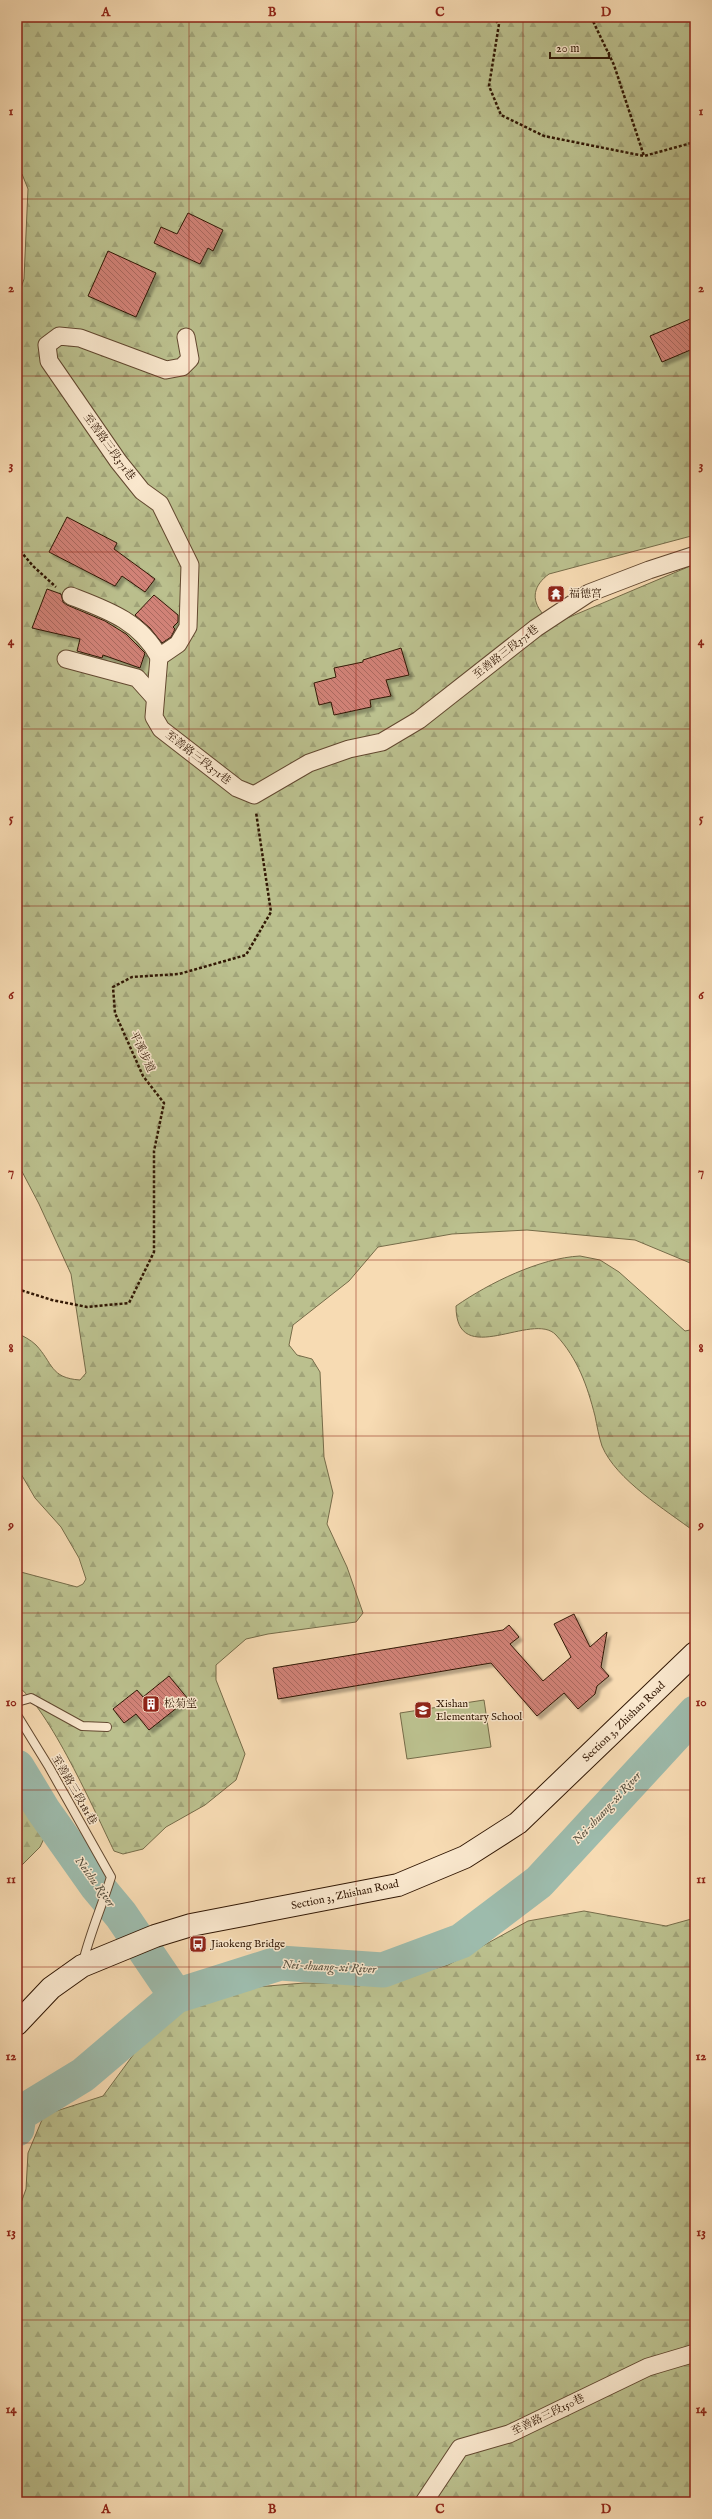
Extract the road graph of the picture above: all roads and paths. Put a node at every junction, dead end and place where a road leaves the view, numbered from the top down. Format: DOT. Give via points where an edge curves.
graph roads {
  1 [pos="492,17"];
  2 [pos="591,17"];
  3 [pos="695,142"];
  4 [pos="644,156"];
  5 [pos="186,336"];
  6 [pos="17,547"];
  7 [pos="695,555"];
  8 [pos="71,596"];
  9 [pos="158,657"];
  10 [pos="66,659"];
  11 [pos="154,697"];
  12 [pos="254,795"];
  13 [pos="17,1289"];
  14 [pos="695,1653"];
  15 [pos="17,1702"];
  16 [pos="17,1715"];
  17 [pos="107,1727"];
  18 [pos="82,1966"];
  19 [pos="18,2021"];
  20 [pos="695,2353"];
  21 [pos="424,2502"];
  1 -- 4 [label="path" via="499,24 489,86 501,115 544,136"];
  2 -- 4 [label="path" via="614,65"];
  3 -- 4 [label="path"];
  5 -- 9 [label="street, 至善路三段371巷" via="190,359 182,367 166,370 80,338 59,336 47,345 49,361 114,455 142,491 160,504 190,565 188,627 178,644"];
  6 -- 8 [label="path" via="60,591"];
  7 -- 12 [label="street, 至善路三段371巷" via="589,593 536,628 419,720 382,742 349,749 309,763"];
  8 -- 9 [label="street" via="127,620 151,642"];
  9 -- 11 [label="street, 至善路三段371巷"];
  10 -- 11 [label="street" via="137,678"];
  11 -- 12 [label="street, 至善路三段371巷" via="154,717 161,729 236,788"];
  12 -- 13 [label="path, 平溪步道" via="271,912 246,955 179,974 132,977 113,987 115,1013 143,1076 164,1103 154,1151 154,1252 129,1303 87,1307"];
  14 -- 18 [label="street, Section 3, Zhishan Road" via="518,1823 465,1857 398,1885 191,1925 123,1948"];
  15 -- 17 [label="lane" via="31,1698 82,1726"];
  16 -- 18 [label="lane, 至善路三段181巷" via="111,1877"];
  18 -- 19 [label="street" via="51,1988"];
  20 -- 21 [label="street, 至善路三段150巷" via="648,2367 509,2434 460,2448"];
}
